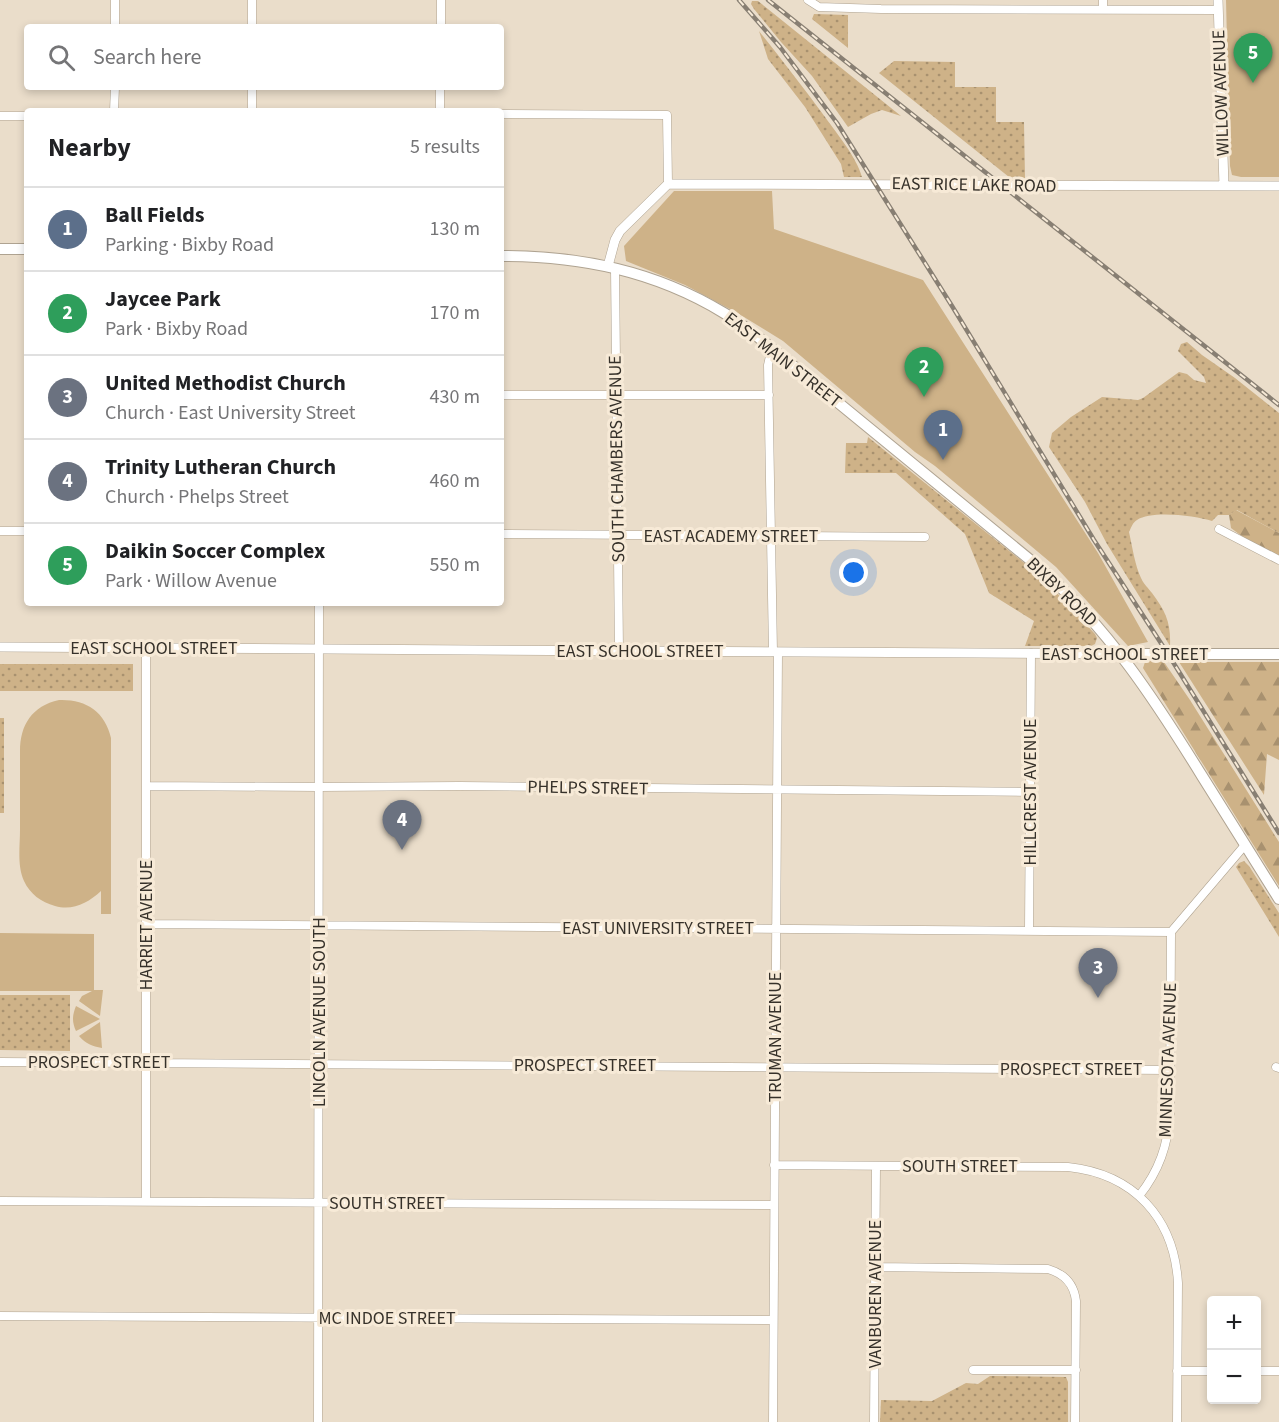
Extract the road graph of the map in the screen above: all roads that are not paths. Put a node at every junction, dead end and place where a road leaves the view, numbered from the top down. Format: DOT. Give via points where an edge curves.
graph roads {
  1 [pos="115,0"];
  2 [pos="252,0"];
  3 [pos="441,0"];
  4 [pos="808,0"];
  5 [pos="992,0"];
  6 [pos="1103,0"];
  7 [pos="881,4"];
  8 [pos="1218,5"];
  9 [pos="992,9"];
  10 [pos="1103,9"];
  11 [pos="115,24"];
  12 [pos="252,24"];
  13 [pos="441,24"];
  14 [pos="114,90"];
  15 [pos="252,90"];
  16 [pos="440,90"];
  17 [pos="114,108"];
  18 [pos="252,108"];
  19 [pos="440,108"];
  20 [pos="504,114"];
  21 [pos="0,116"];
  22 [pos="24,116"];
  23 [pos="668,184"];
  24 [pos="1224,186"];
  25 [pos="1279,186"];
  26 [pos="0,249"];
  27 [pos="24,249"];
  28 [pos="504,256"];
  29 [pos="611,267"];
  30 [pos="773,350"];
  31 [pos="504,395"];
  32 [pos="769,395"];
  33 [pos="616,396"];
  34 [pos="856,418"];
  35 [pos="1219,529"];
  36 [pos="0,531"];
  37 [pos="24,531"];
  38 [pos="504,534"];
  39 [pos="618,535"];
  40 [pos="772,536"];
  41 [pos="925,537"];
  42 [pos="1279,560"];
  43 [pos="319,606"];
  44 [pos="0,647"];
  45 [pos="146,648"];
  46 [pos="319,649"];
  47 [pos="619,651"];
  48 [pos="775,652"];
  49 [pos="1031,653"];
  50 [pos="1120,654"];
  51 [pos="1279,654"];
  52 [pos="146,786"];
  53 [pos="319,787"];
  54 [pos="777,790"];
  55 [pos="1030,792"];
  56 [pos="1245,844"];
  57 [pos="1279,899"];
  58 [pos="146,924"];
  59 [pos="319,925"];
  60 [pos="776,928"];
  61 [pos="1029,930"];
  62 [pos="1171,932"];
  63 [pos="0,1062"];
  64 [pos="146,1062"];
  65 [pos="319,1063"];
  66 [pos="775,1067"];
  67 [pos="1171,1070"];
  68 [pos="774,1165"];
  69 [pos="876,1166"];
  70 [pos="1139,1197"];
  71 [pos="0,1201"];
  72 [pos="146,1202"];
  73 [pos="318,1202"];
  74 [pos="774,1205"];
  75 [pos="875,1267"];
  76 [pos="0,1316"];
  77 [pos="318,1318"];
  78 [pos="773,1320"];
  79 [pos="973,1370"];
  80 [pos="1076,1370"];
  81 [pos="1177,1371"];
  82 [pos="1207,1371"];
  83 [pos="1261,1371"];
  84 [pos="1279,1371"];
  85 [pos="318,1422"];
  86 [pos="772,1422"];
  87 [pos="874,1422"];
  88 [pos="1075,1422"];
  89 [pos="1177,1422"];
  1 -- 11 [label="street"];
  2 -- 12 [label="street"];
  3 -- 13 [label="street"];
  4 -- 7 [label="street" via="819,7"];
  5 -- 9 [label="street"];
  6 -- 10 [label="street"];
  7 -- 9 [label="street"];
  8 -- 10 [label="street"];
  8 -- 24 [label="street, WILLOW AVENUE"];
  9 -- 10 [label="street"];
  14 -- 17 [label="street"];
  15 -- 18 [label="street"];
  16 -- 19 [label="street"];
  20 -- 23 [label="street" via="667,115"];
  21 -- 22 [label="street"];
  23 -- 24 [label="street, EAST RICE LAKE ROAD"];
  23 -- 29 [label="street, SOUTH CHAMBERS AVENUE" via="620,231"];
  24 -- 25 [label="street, EAST RICE LAKE ROAD"];
  26 -- 27 [label="main road"];
  28 -- 29 [label="main road, EAST MAIN STREET" via="555,257"];
  29 -- 30 [label="main road, EAST MAIN STREET" via="653,279 701,301 724,313"];
  29 -- 33 [label="street, SOUTH CHAMBERS AVENUE"];
  30 -- 32 [label="street, TRUMAN AVENUE" via="768,365"];
  30 -- 34 [label="main road, EAST MAIN STREET"];
  31 -- 33 [label="street"];
  32 -- 33 [label="street"];
  32 -- 40 [label="street, TRUMAN AVENUE"];
  33 -- 39 [label="street, SOUTH CHAMBERS AVENUE"];
  34 -- 50 [label="main road, BIXBY ROAD" via="1052,579"];
  35 -- 42 [label="street"];
  36 -- 37 [label="street"];
  38 -- 39 [label="street, EAST ACADEMY STREET"];
  39 -- 40 [label="street, EAST ACADEMY STREET"];
  39 -- 47 [label="street, SOUTH CHAMBERS AVENUE"];
  40 -- 41 [label="street, EAST ACADEMY STREET"];
  40 -- 48 [label="street, TRUMAN AVENUE"];
  43 -- 46 [label="street, LINCOLN AVENUE SOUTH"];
  44 -- 45 [label="street, EAST SCHOOL STREET"];
  45 -- 46 [label="street, EAST SCHOOL STREET"];
  45 -- 52 [label="street, HARRIET AVENUE"];
  46 -- 47 [label="street, EAST SCHOOL STREET"];
  46 -- 53 [label="street, LINCOLN AVENUE SOUTH"];
  47 -- 48 [label="street, EAST SCHOOL STREET"];
  48 -- 49 [label="street, EAST SCHOOL STREET"];
  48 -- 54 [label="street, TRUMAN AVENUE"];
  49 -- 50 [label="street, EAST SCHOOL STREET"];
  49 -- 55 [label="street, HILLCREST AVENUE"];
  50 -- 51 [label="main road, EAST SCHOOL STREET"];
  50 -- 56 [label="main road, BIXBY ROAD" via="1160,708"];
  52 -- 53 [label="street, PHELPS STREET"];
  52 -- 58 [label="street, HARRIET AVENUE"];
  53 -- 54 [label="street, PHELPS STREET"];
  53 -- 59 [label="street, LINCOLN AVENUE SOUTH"];
  54 -- 55 [label="street, PHELPS STREET"];
  54 -- 60 [label="street, TRUMAN AVENUE"];
  55 -- 61 [label="street, HILLCREST AVENUE"];
  56 -- 57 [label="main road, BIXBY ROAD"];
  56 -- 62 [label="street"];
  58 -- 59 [label="street, EAST UNIVERSITY STREET"];
  58 -- 64 [label="street, HARRIET AVENUE"];
  59 -- 60 [label="street, EAST UNIVERSITY STREET"];
  59 -- 65 [label="street, LINCOLN AVENUE SOUTH"];
  60 -- 61 [label="street, EAST UNIVERSITY STREET"];
  60 -- 66 [label="street, TRUMAN AVENUE"];
  61 -- 62 [label="street, EAST UNIVERSITY STREET"];
  62 -- 67 [label="street, MINNESOTA AVENUE"];
  63 -- 64 [label="street, PROSPECT STREET"];
  64 -- 65 [label="street, PROSPECT STREET"];
  64 -- 72 [label="street, HARRIET AVENUE"];
  65 -- 66 [label="street, PROSPECT STREET"];
  65 -- 73 [label="street, LINCOLN AVENUE SOUTH"];
  66 -- 67 [label="street, PROSPECT STREET"];
  66 -- 68 [label="street, TRUMAN AVENUE"];
  67 -- 70 [label="street, MINNESOTA AVENUE" via="1166,1147"];
  68 -- 69 [label="street, SOUTH STREET"];
  68 -- 74 [label="street, TRUMAN AVENUE"];
  69 -- 70 [label="street, SOUTH STREET" via="1080,1168 1110,1177"];
  69 -- 75 [label="street, VANBUREN AVENUE"];
  70 -- 81 [label="street" via="1155,1214 1174,1252 1178,1283"];
  71 -- 72 [label="street, SOUTH STREET"];
  72 -- 73 [label="street, SOUTH STREET"];
  73 -- 74 [label="street, SOUTH STREET"];
  73 -- 77 [label="street, LINCOLN AVENUE SOUTH"];
  74 -- 78 [label="street, TRUMAN AVENUE"];
  75 -- 80 [label="street" via="1056,1271 1069,1280 1076,1294"];
  75 -- 87 [label="street, VANBUREN AVENUE"];
  76 -- 77 [label="street, MC INDOE STREET"];
  77 -- 78 [label="street, MC INDOE STREET"];
  77 -- 85 [label="street, LINCOLN AVENUE SOUTH"];
  78 -- 86 [label="street, TRUMAN AVENUE"];
  79 -- 80 [label="street"];
  80 -- 88 [label="street"];
  81 -- 82 [label="street"];
  81 -- 89 [label="street"];
  83 -- 84 [label="street"];
}
